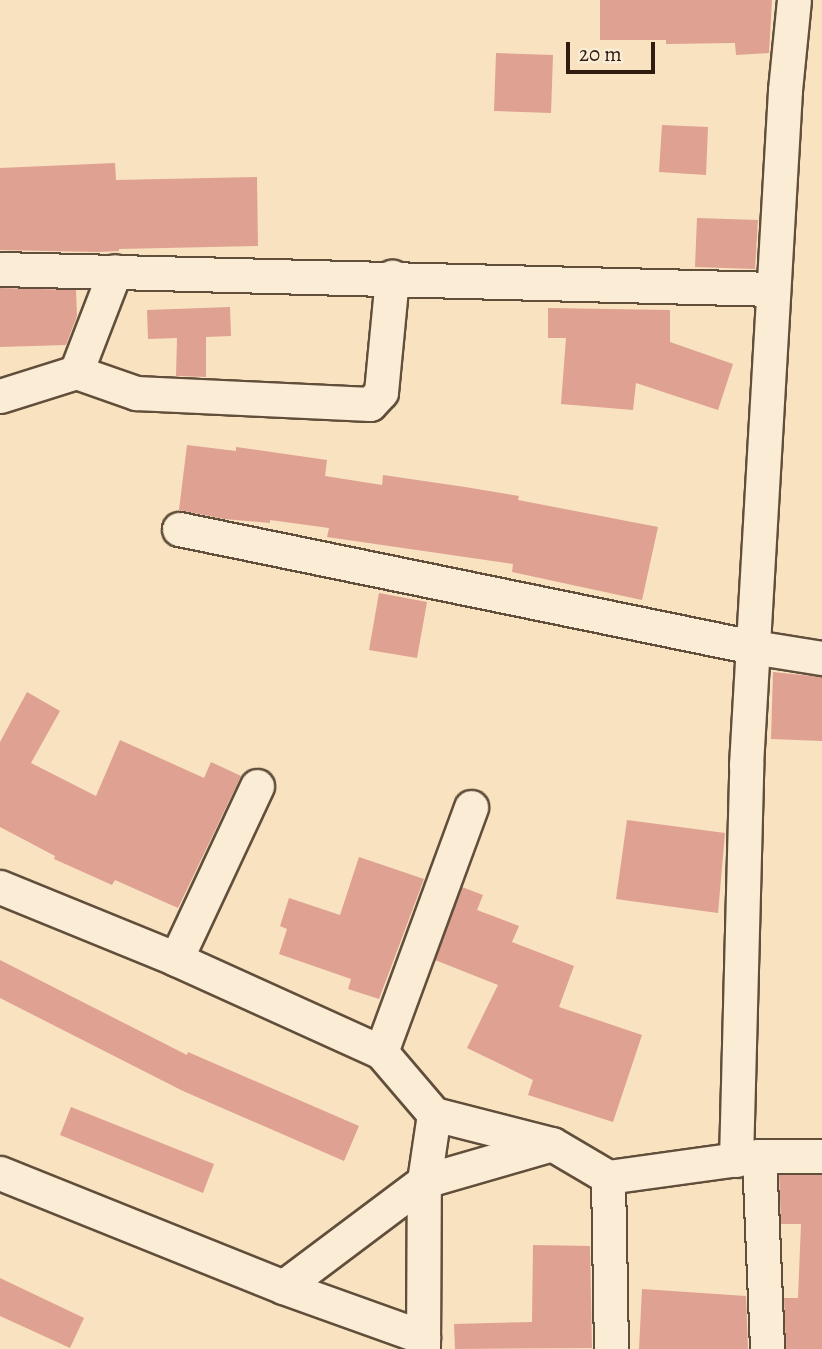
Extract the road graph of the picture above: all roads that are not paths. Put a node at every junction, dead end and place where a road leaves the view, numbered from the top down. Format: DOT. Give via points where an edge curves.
graph roads {
  1 [pos="794,0"];
  2 [pos="0,269"];
  3 [pos="115,271"];
  4 [pos="392,277"];
  5 [pos="773,289"];
  6 [pos="76,372"];
  7 [pos="0,396"];
  8 [pos="179,528"];
  9 [pos="753,647"];
  10 [pos="822,658"];
  11 [pos="257,786"];
  12 [pos="471,807"];
  13 [pos="0,887"];
  14 [pos="176,959"];
  15 [pos="381,1052"];
  16 [pos="434,1114"];
  17 [pos="552,1144"];
  18 [pos="822,1156"];
  19 [pos="748,1158"];
  20 [pos="0,1172"];
  21 [pos="608,1177"];
  22 [pos="424,1181"];
  23 [pos="283,1287"];
  24 [pos="423,1343"];
  25 [pos="611,1349"];
  26 [pos="767,1349"];
  1 -- 5 [label="street"];
  2 -- 3 [label="street"];
  3 -- 4 [label="street"];
  3 -- 6 [label="street"];
  4 -- 5 [label="street"];
  4 -- 6 [label="street" via="380,392 370,404 146,394"];
  5 -- 9 [label="street"];
  6 -- 7 [label="street"];
  8 -- 9 [label="street"];
  9 -- 10 [label="street"];
  9 -- 19 [label="street" via="746,765"];
  11 -- 14 [label="street"];
  12 -- 15 [label="street"];
  13 -- 14 [label="street"];
  14 -- 15 [label="street"];
  15 -- 16 [label="street"];
  16 -- 17 [label="street"];
  16 -- 22 [label="street"];
  17 -- 21 [label="street"];
  17 -- 22 [label="street"];
  18 -- 19 [label="street"];
  19 -- 21 [label="street"];
  19 -- 26 [label="street"];
  20 -- 23 [label="street"];
  21 -- 25 [label="street"];
  22 -- 23 [label="street"];
  22 -- 24 [label="street"];
  23 -- 24 [label="street"];
}
